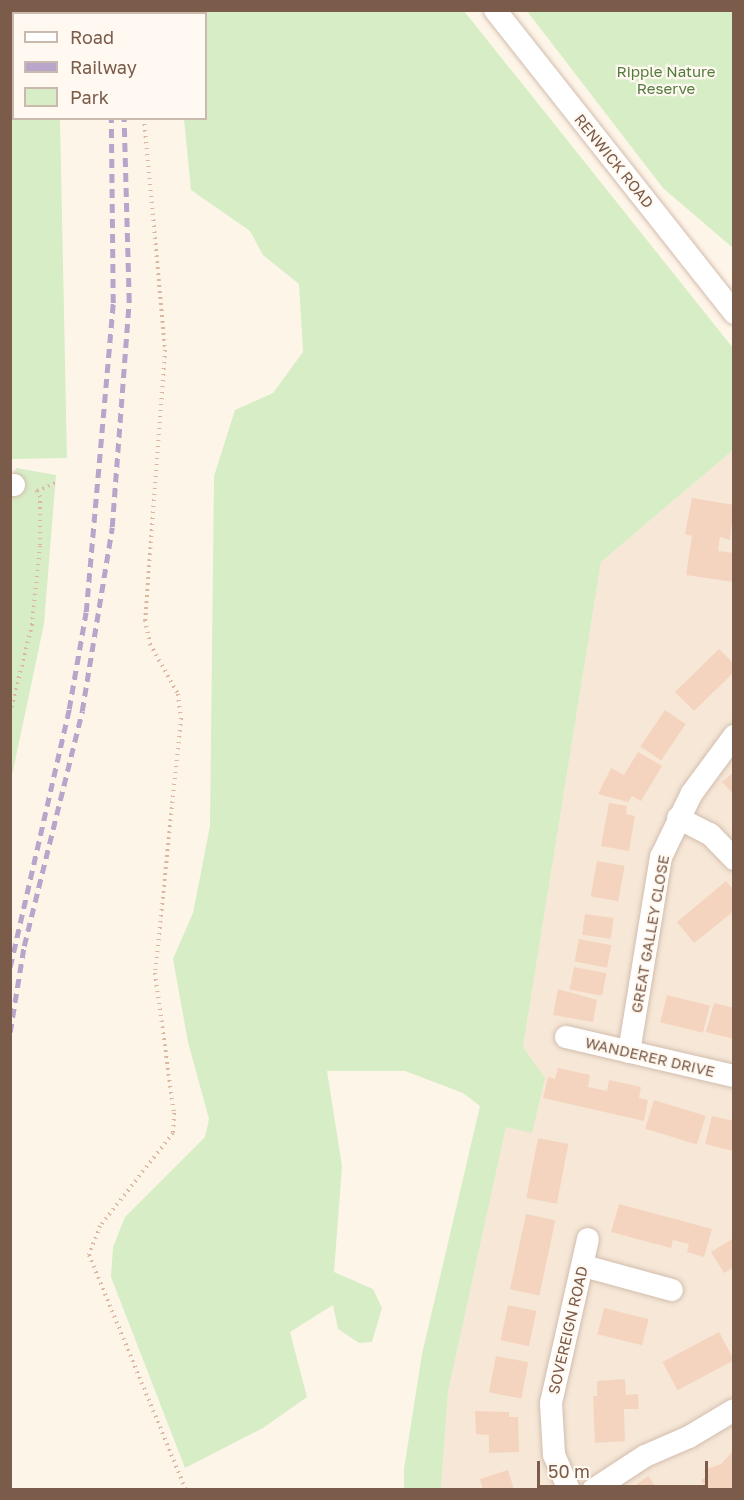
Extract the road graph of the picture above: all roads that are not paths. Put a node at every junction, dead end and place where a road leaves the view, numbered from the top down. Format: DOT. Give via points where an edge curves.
graph roads {
  1 [pos="495,10"];
  2 [pos="734,312"];
  3 [pos="734,736"];
  4 [pos="678,818"];
  5 [pos="734,859"];
  6 [pos="566,1037"];
  7 [pos="628,1052"];
  8 [pos="734,1076"];
  9 [pos="588,1239"];
  10 [pos="584,1266"];
  11 [pos="672,1290"];
  12 [pos="734,1410"];
  13 [pos="569,1490"];
  14 [pos="593,1490"];
  1 -- 2 [label="street, RENWICK ROAD"];
  3 -- 4 [label="street, GREAT GALLEY CLOSE"];
  4 -- 5 [label="street" via="710,834"];
  4 -- 7 [label="street, GREAT GALLEY CLOSE" via="661,857"];
  6 -- 7 [label="street, WANDERER DRIVE"];
  7 -- 8 [label="street, WANDERER DRIVE"];
  9 -- 10 [label="street, SOVEREIGN ROAD"];
  10 -- 11 [label="street"];
  10 -- 13 [label="street, SOVEREIGN ROAD" via="551,1403 554,1455"];
  12 -- 14 [label="street" via="689,1437 645,1456"];
}
